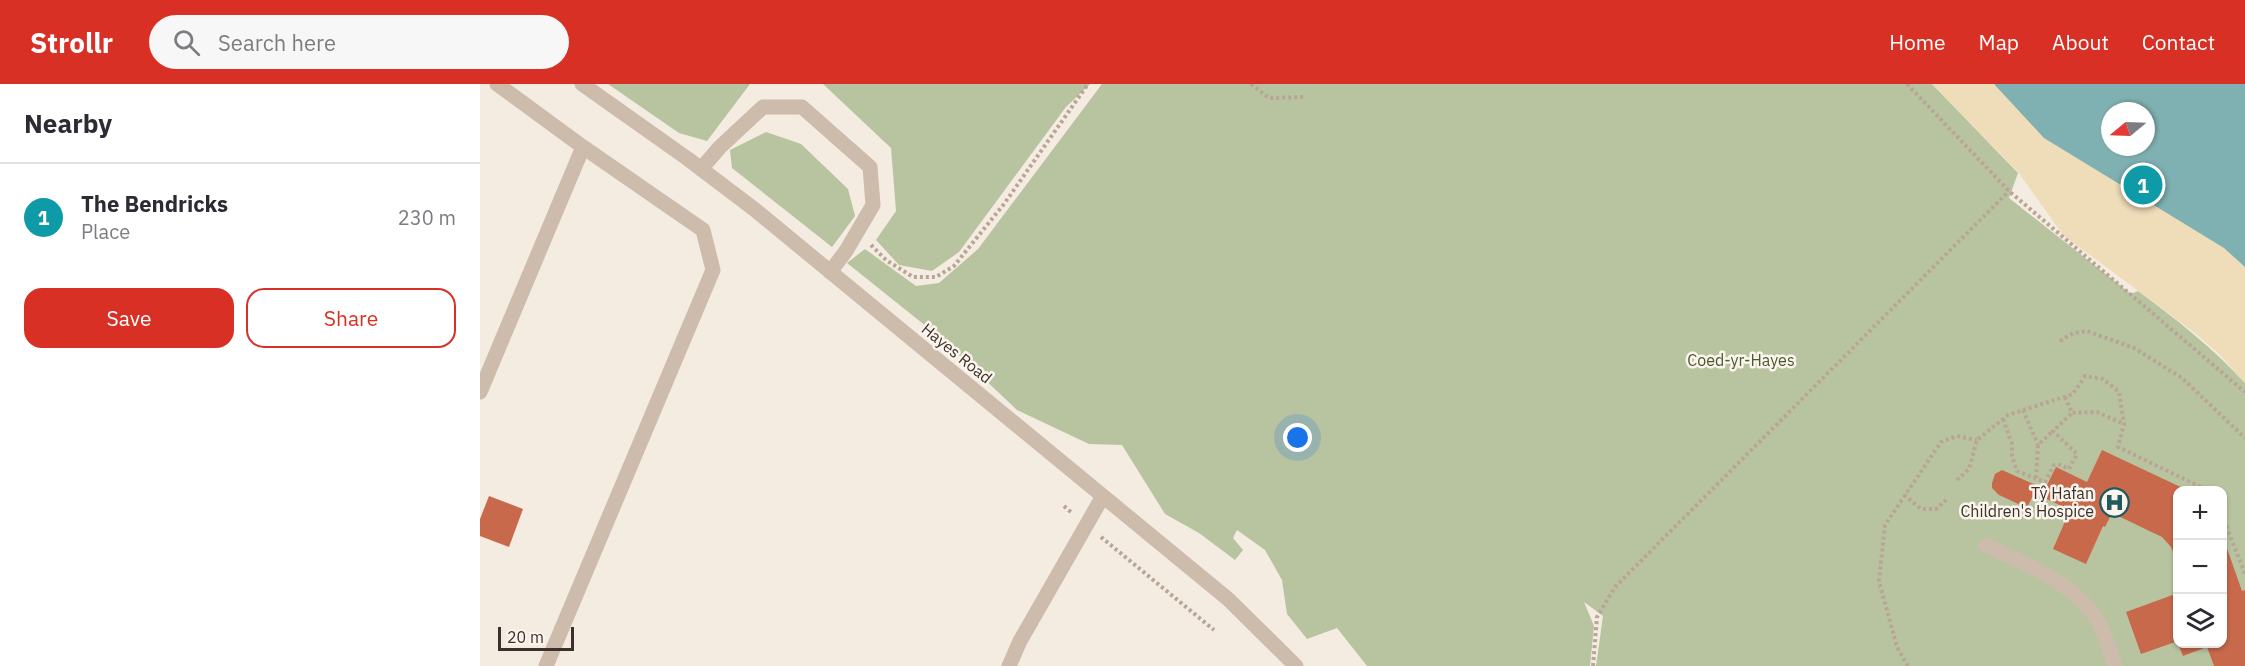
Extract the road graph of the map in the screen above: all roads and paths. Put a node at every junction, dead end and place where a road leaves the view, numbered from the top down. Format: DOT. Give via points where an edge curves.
graph roads {
  1 [pos="497,84"];
  2 [pos="582,84"];
  3 [pos="1088,84"];
  4 [pos="1251,84"];
  5 [pos="1907,84"];
  6 [pos="1304,97"];
  7 [pos="583,147"];
  8 [pos="701,169"];
  9 [pos="2009,191"];
  10 [pos="858,232"];
  11 [pos="831,272"];
  12 [pos="2060,341"];
  13 [pos="480,392"];
  14 [pos="2245,392"];
  15 [pos="2065,397"];
  16 [pos="2023,410"];
  17 [pos="2072,413"];
  18 [pos="2003,419"];
  19 [pos="2124,424"];
  20 [pos="2053,431"];
  21 [pos="2245,438"];
  22 [pos="1977,440"];
  23 [pos="2037,445"];
  24 [pos="2036,478"];
  25 [pos="1957,480"];
  26 [pos="2199,486"];
  27 [pos="1904,495"];
  28 [pos="1103,496"];
  29 [pos="1946,500"];
  30 [pos="1064,506"];
  31 [pos="1087,525"];
  32 [pos="2227,526"];
  33 [pos="1986,545"];
  34 [pos="2245,574"];
  35 [pos="1214,630"];
  36 [pos="546,666"];
  37 [pos="1009,666"];
  38 [pos="1296,666"];
  39 [pos="1593,666"];
  40 [pos="1908,666"];
  41 [pos="2115,666"];
  1 -- 7 [label="street"];
  2 -- 8 [label="street, Hayes Road"];
  3 -- 10 [label="path" via="1004,204 954,266 936,277 913,278 886,260"];
  4 -- 6 [label="path" via="1269,98"];
  5 -- 9 [label="path"];
  7 -- 13 [label="street"];
  7 -- 36 [label="street" via="703,230 713,270"];
  8 -- 10 [label="street" via="763,107 802,107 870,166 873,205"];
  8 -- 11 [label="street, Hayes Road"];
  9 -- 14 [label="path"];
  9 -- 39 [label="path" via="1615,587 1597,617"];
  10 -- 11 [label="street"];
  11 -- 28 [label="street, Hayes Road"];
  12 -- 21 [label="path" via="2086,331 2134,348 2182,378"];
  15 -- 16 [label="path"];
  15 -- 17 [label="path"];
  15 -- 19 [label="path" via="2073,394 2085,376 2103,380 2119,392"];
  16 -- 18 [label="path"];
  16 -- 23 [label="path"];
  17 -- 19 [label="path" via="2097,412"];
  17 -- 20 [label="path"];
  18 -- 22 [label="path"];
  18 -- 24 [label="path" via="2017,471"];
  19 -- 26 [label="path" via="2118,447"];
  20 -- 23 [label="path"];
  20 -- 24 [label="path" via="2077,454 2068,469 2054,465 2045,482"];
  22 -- 25 [label="path" via="1970,469"];
  22 -- 27 [label="path" via="1957,436 1941,442"];
  23 -- 24 [label="path"];
  27 -- 29 [label="path" via="1921,509 1936,509"];
  27 -- 40 [label="path" via="1886,525 1879,581 1897,647"];
  28 -- 31 [label="street"];
  28 -- 38 [label="street, Hayes Road" via="1228,600"];
  30 -- 31 [label="path"];
  31 -- 35 [label="path"];
  31 -- 37 [label="street"];
  32 -- 34 [label="path"];
  33 -- 41 [label="street" via="2052,579 2080,600 2092,612"];
}
